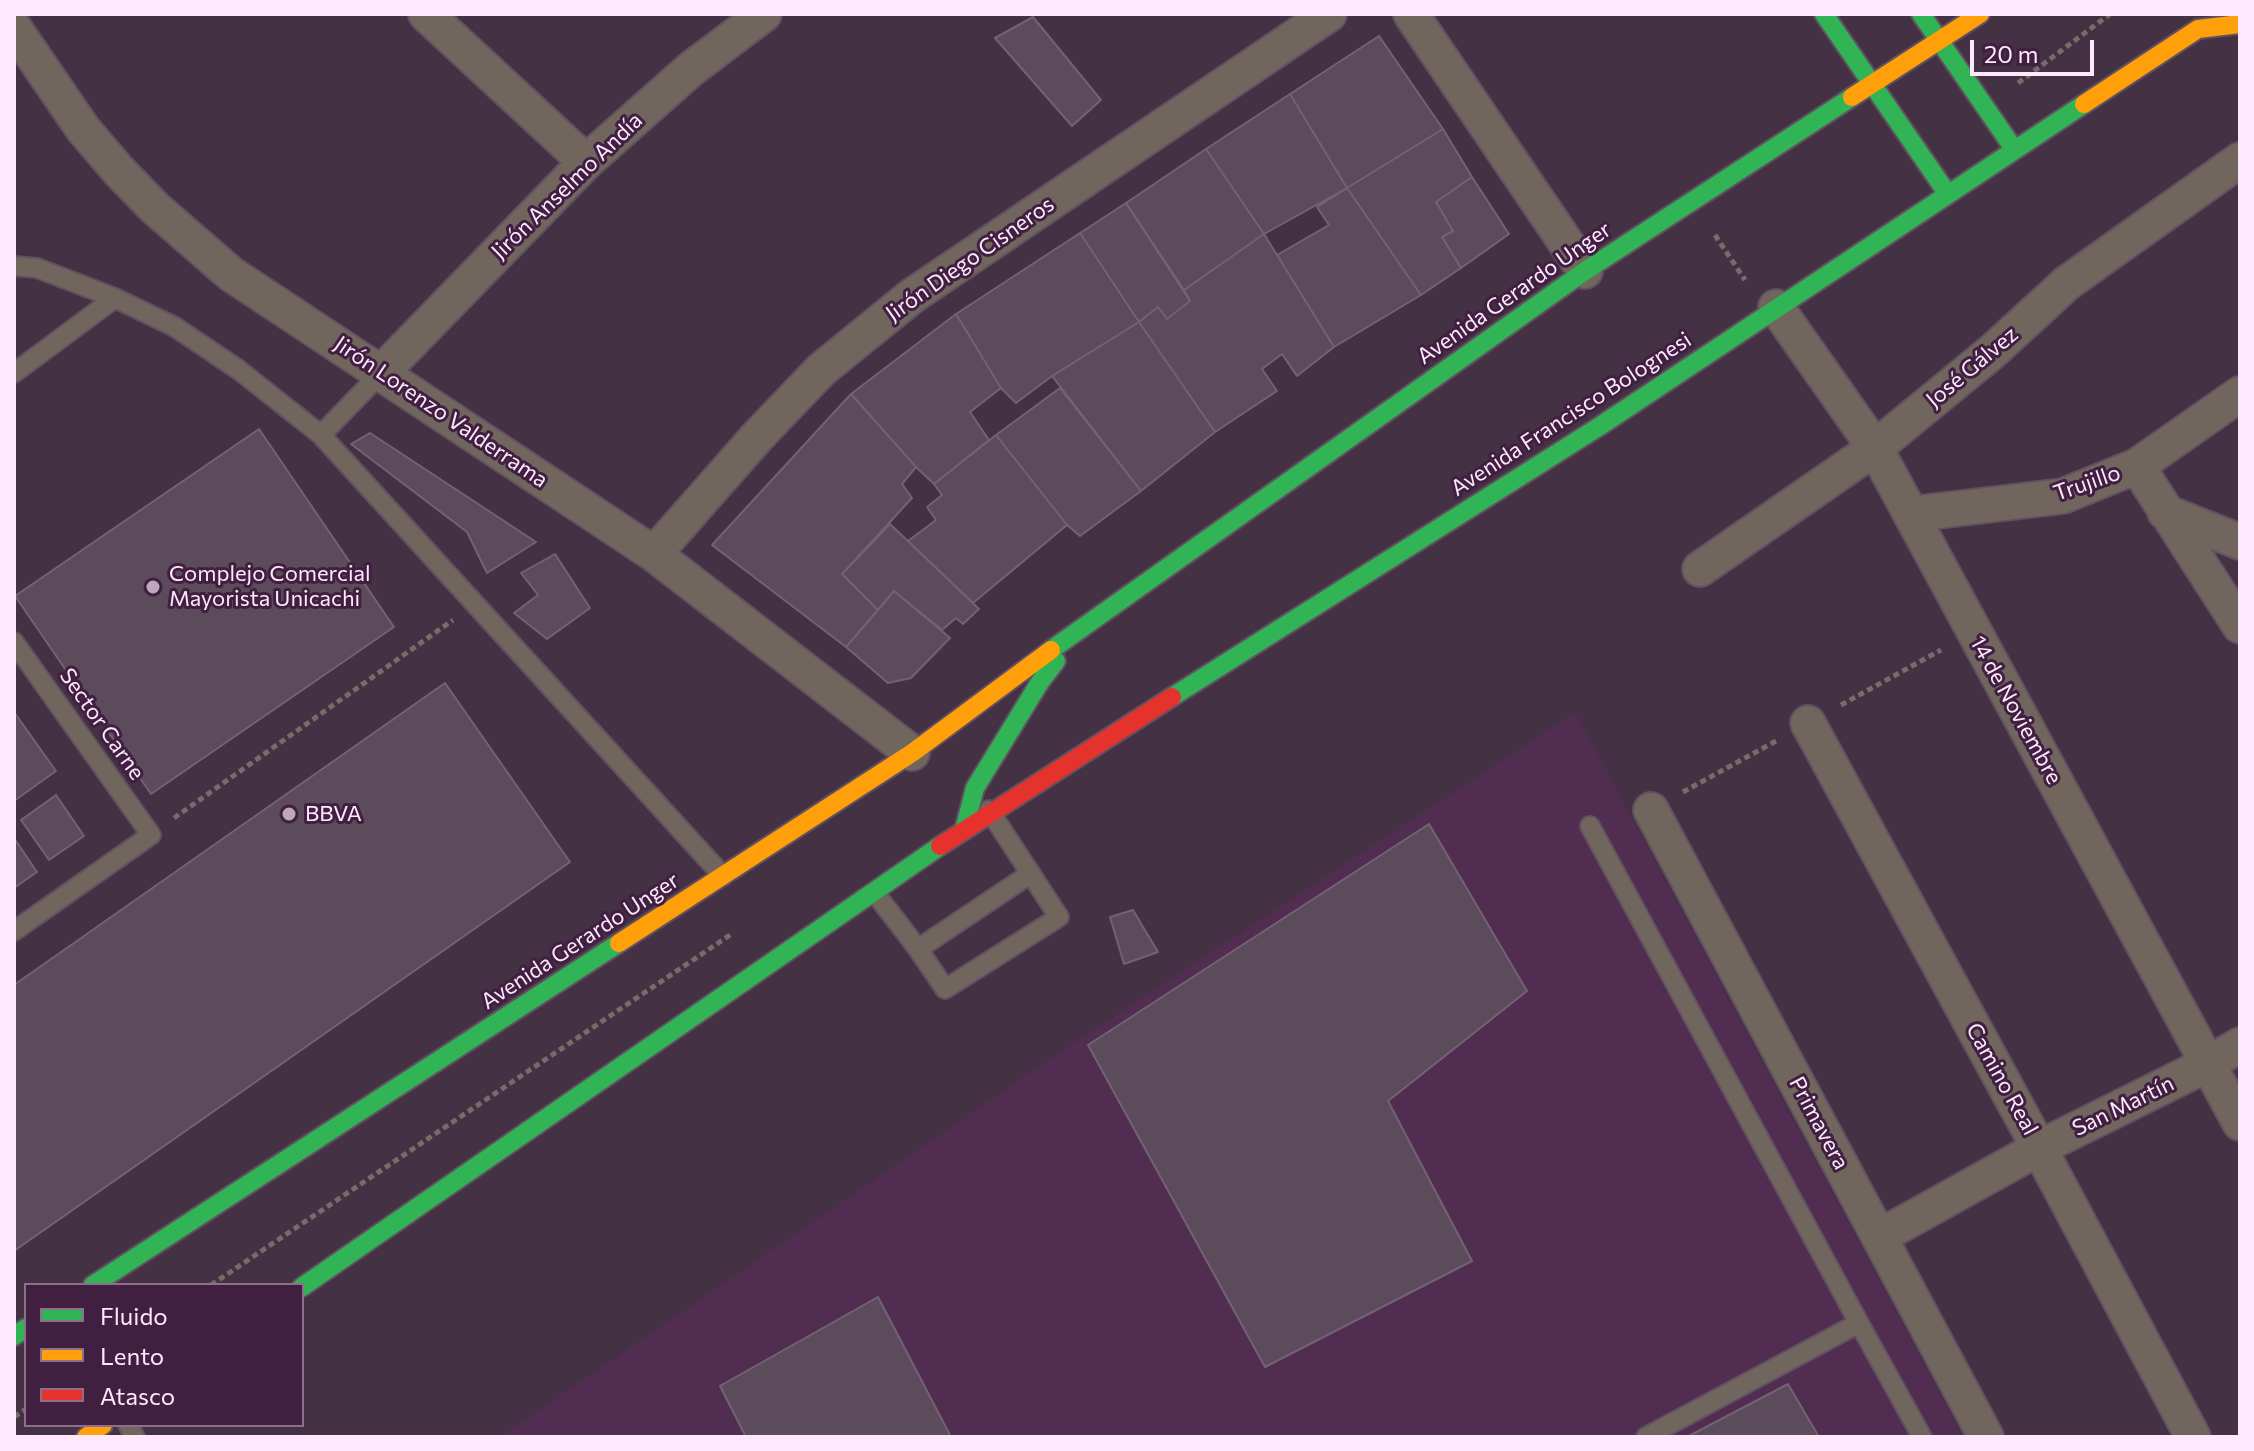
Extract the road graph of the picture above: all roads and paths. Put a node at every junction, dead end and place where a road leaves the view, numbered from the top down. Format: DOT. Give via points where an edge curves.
graph roads {
  1 [pos="426,14"];
  2 [pos="764,14"];
  3 [pos="1329,14"];
  4 [pos="1411,14"];
  5 [pos="1824,14"];
  6 [pos="1921,14"];
  7 [pos="1980,14"];
  8 [pos="2240,24"];
  9 [pos="14,28"];
  10 [pos="1938,40"];
  11 [pos="1871,83"];
  12 [pos="2014,149"];
  13 [pos="2240,160"];
  14 [pos="586,162"];
  15 [pos="1947,193"];
  16 [pos="1692,201"];
  17 [pos="14,266"];
  18 [pos="1585,271"];
  19 [pos="115,298"];
  20 [pos="1772,310"];
  21 [pos="382,372"];
  22 [pos="14,373"];
  23 [pos="2240,394"];
  24 [pos="321,435"];
  25 [pos="1875,448"];
  26 [pos="2137,466"];
  27 [pos="2165,512"];
  28 [pos="1912,514"];
  29 [pos="2240,542"];
  30 [pos="654,554"];
  31 [pos="1700,569"];
  32 [pos="476,604"];
  33 [pos="1085,625"];
  34 [pos="2240,626"];
  35 [pos="14,642"];
  36 [pos="1808,723"];
  37 [pos="912,753"];
  38 [pos="975,788"];
  39 [pos="1651,810"];
  40 [pos="990,812"];
  41 [pos="1590,826"];
  42 [pos="964,830"];
  43 [pos="151,835"];
  44 [pos="1030,874"];
  45 [pos="723,876"];
  46 [pos="875,893"];
  47 [pos="14,931"];
  48 [pos="918,949"];
  49 [pos="2240,1045"];
  50 [pos="2208,1064"];
  51 [pos="2240,1123"];
  52 [pos="2039,1148"];
  53 [pos="1879,1237"];
  54 [pos="96,1283"];
  55 [pos="304,1286"];
  56 [pos="1859,1323"];
  57 [pos="1646,1437"];
  58 [pos="1922,1437"];
  59 [pos="1986,1437"];
  60 [pos="2193,1437"];
  1 -- 14 [label="street"];
  2 -- 14 [label="street, Jirón Anselmo Andía" via="691,69"];
  3 -- 30 [label="street, Jirón Diego Cisneros" via="912,296 821,370"];
  4 -- 18 [label="street"];
  5 -- 11 [label="main road"];
  6 -- 10 [label="main road"];
  7 -- 10 [label="main road, Avenida Gerardo Unger"];
  8 -- 12 [label="main road, Avenida Francisco Bolognesi" via="2198,29"];
  9 -- 21 [label="street, Jirón Lorenzo Valderrama" via="83,129 155,208 231,274"];
  10 -- 11 [label="main road, Avenida Gerardo Unger"];
  10 -- 12 [label="main road"];
  11 -- 15 [label="main road"];
  11 -- 16 [label="main road, Avenida Gerardo Unger"];
  12 -- 15 [label="main road, Avenida Francisco Bolognesi"];
  13 -- 25 [label="street, José Gálvez" via="2067,283"];
  14 -- 21 [label="street, Jirón Anselmo Andía"];
  15 -- 20 [label="main road, Avenida Francisco Bolognesi"];
  16 -- 18 [label="main road, Avenida Gerardo Unger"];
  16 -- 20 [label="path"];
  17 -- 19 [label="lane" via="37,268"];
  18 -- 33 [label="main road, Avenida Gerardo Unger"];
  19 -- 22 [label="lane"];
  19 -- 24 [label="lane" via="188,335"];
  20 -- 25 [label="street, 14 de Noviembre"];
  20 -- 40 [label="main road, Avenida Francisco Bolognesi" via="1600,426"];
  21 -- 24 [label="lane"];
  21 -- 30 [label="street, Jirón Lorenzo Valderrama"];
  23 -- 26 [label="street, Trujillo"];
  24 -- 32 [label="lane"];
  25 -- 28 [label="street, 14 de Noviembre"];
  25 -- 31 [label="street, José Gálvez"];
  26 -- 27 [label="street"];
  26 -- 28 [label="street, Trujillo" via="2063,496"];
  27 -- 29 [label="street"];
  27 -- 34 [label="street"];
  28 -- 50 [label="street, 14 de Noviembre"];
  30 -- 37 [label="street, Jirón Lorenzo Valderrama"];
  32 -- 43 [label="path"];
  32 -- 45 [label="lane"];
  33 -- 37 [label="main road, Avenida Gerardo Unger"];
  33 -- 38 [label="main road, Avenida Gerardo Unger" via="1040,682"];
  35 -- 43 [label="lane, Sector Carne"];
  36 -- 52 [label="street, Camino Real"];
  37 -- 45 [label="main road, Avenida Gerardo Unger"];
  38 -- 40 [label="lane"];
  38 -- 42 [label="main road, Avenida Gerardo Unger"];
  39 -- 53 [label="street, Primavera"];
  40 -- 42 [label="main road, Avenida Francisco Bolognesi"];
  40 -- 44 [label="lane"];
  41 -- 56 [label="lane"];
  42 -- 46 [label="main road"];
  43 -- 47 [label="lane"];
  44 -- 48 [label="lane"];
  44 -- 48 [label="lane" via="1059,917 945,989"];
  45 -- 54 [label="main road, Avenida Gerardo Unger"];
  46 -- 48 [label="lane"];
  46 -- 55 [label="main road"];
  49 -- 50 [label="street, San Martín"];
  50 -- 51 [label="street, 14 de Noviembre"];
  50 -- 52 [label="street, San Martín"];
  52 -- 53 [label="street, San Martín"];
  52 -- 60 [label="street, Camino Real"];
  53 -- 59 [label="street, Primavera"];
  56 -- 57 [label="lane"];
  56 -- 58 [label="lane"];
}
